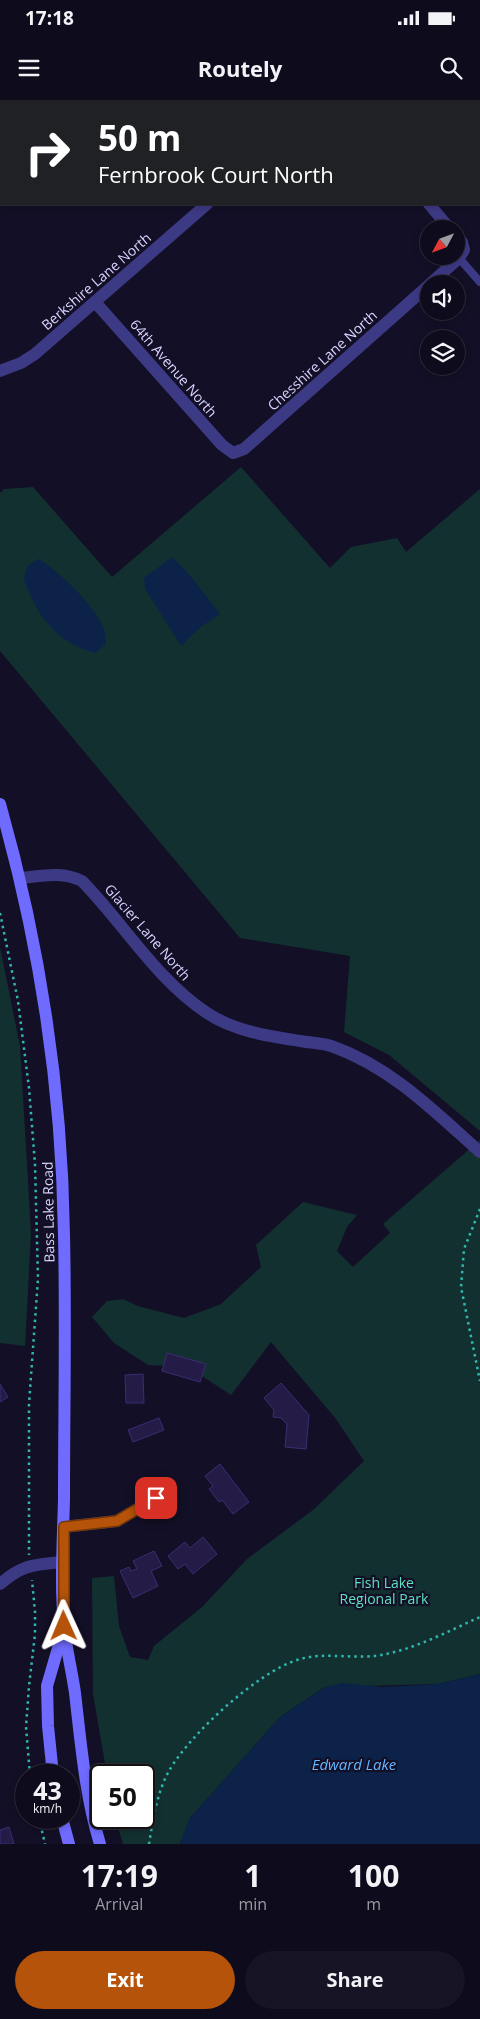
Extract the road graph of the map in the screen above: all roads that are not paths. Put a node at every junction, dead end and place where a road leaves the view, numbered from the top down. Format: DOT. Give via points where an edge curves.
graph roads {
  1 [pos="206,205"];
  2 [pos="431,205"];
  3 [pos="443,220"];
  4 [pos="465,259"];
  5 [pos="450,265"];
  6 [pos="439,275"];
  7 [pos="480,282"];
  8 [pos="420,292"];
  9 [pos="95,302"];
  10 [pos="0,371"];
  11 [pos="233,452"];
  12 [pos="0,804"];
  13 [pos="21,878"];
  14 [pos="480,1152"];
  15 [pos="156,1498"];
  16 [pos="64,1527"];
  17 [pos="63,1562"];
  18 [pos="0,1584"];
  19 [pos="64,1626"];
  20 [pos="52,1764"];
  21 [pos="65,1829"];
  22 [pos="69,1844"];
  23 [pos="100,1844"];
  1 -- 9 [label="street, Berkshire Lane North"];
  2 -- 3 [label="street"];
  4 -- 7 [label="lane"];
  5 -- 6 [label="street, Chesshire Lane North"];
  8 -- 11 [label="street, Chesshire Lane North" via="244,449"];
  9 -- 10 [label="street, Berkshire Lane North" via="35,354"];
  9 -- 11 [label="street, 64th Avenue North" via="222,445"];
  12 -- 13 [label="main road, Bass Lake Road"];
  13 -- 14 [label="street, Glacier Lane North" via="62,874 82,881 160,972 208,1014 238,1028 332,1046 360,1058 387,1072"];
  13 -- 16 [label="main road, Bass Lake Road" via="52,1047 63,1170"];
  15 -- 16 [label="street" via="117,1521"];
  16 -- 17 [label="main road, Bass Lake Road"];
  17 -- 18 [label="street" via="30,1565"];
  17 -- 19 [label="main road, Bass Lake Road"];
  19 -- 20 [label="main road, Bass Lake Road" via="47,1686"];
  19 -- 23 [label="main road, Bass Lake Road" via="85,1778"];
  21 -- 22 [label="main road"];
}
